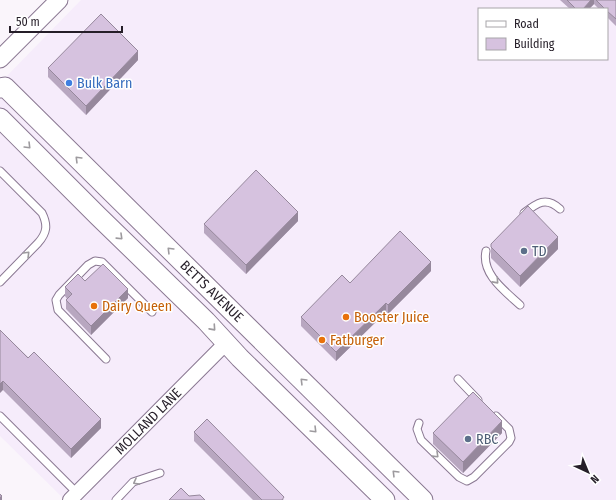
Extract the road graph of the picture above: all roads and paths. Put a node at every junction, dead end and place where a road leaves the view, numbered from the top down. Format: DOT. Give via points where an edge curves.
graph roads {
  1 [pos="59,0"];
  2 [pos="0,59"];
  3 [pos="0,88"];
  4 [pos="0,118"];
  5 [pos="0,171"];
  6 [pos="560,209"];
  7 [pos="520,217"];
  8 [pos="486,251"];
  9 [pos="0,282"];
  10 [pos="520,304"];
  11 [pos="152,312"];
  12 [pos="226,343"];
  13 [pos="106,359"];
  14 [pos="458,379"];
  15 [pos="481,403"];
  16 [pos="492,412"];
  17 [pos="0,416"];
  18 [pos="419,423"];
  19 [pos="160,473"];
  20 [pos="73,496"];
  21 [pos="116,500"];
  22 [pos="385,500"];
  23 [pos="423,500"];
  1 -- 2 [label="street"];
  23 -- 3 [label="main road, BETTS AVENUE, one-way" via="5,87"];
  4 -- 12 [label="main road, BETTS AVENUE, one-way"];
  9 -- 5 [label="lane, one-way" via="44,237 46,228 46,220 42,213"];
  6 -- 7 [label="lane" via="546,201 535,204"];
  8 -- 10 [label="lane, one-way" via="484,259 494,280"];
  11 -- 13 [label="lane" via="102,262 96,261 88,265 59,294 56,300 58,310"];
  12 -- 20 [label="street, MOLLAND LANE"];
  12 -- 22 [label="main road, BETTS AVENUE, one-way"];
  14 -- 15 [label="lane"];
  18 -- 16 [label="lane, one-way" via="417,429 421,440 459,477 467,481 474,477 511,438 509,429"];
  17 -- 20 [label="lane"];
  19 -- 21 [label="lane, one-way" via="133,482"];
}
